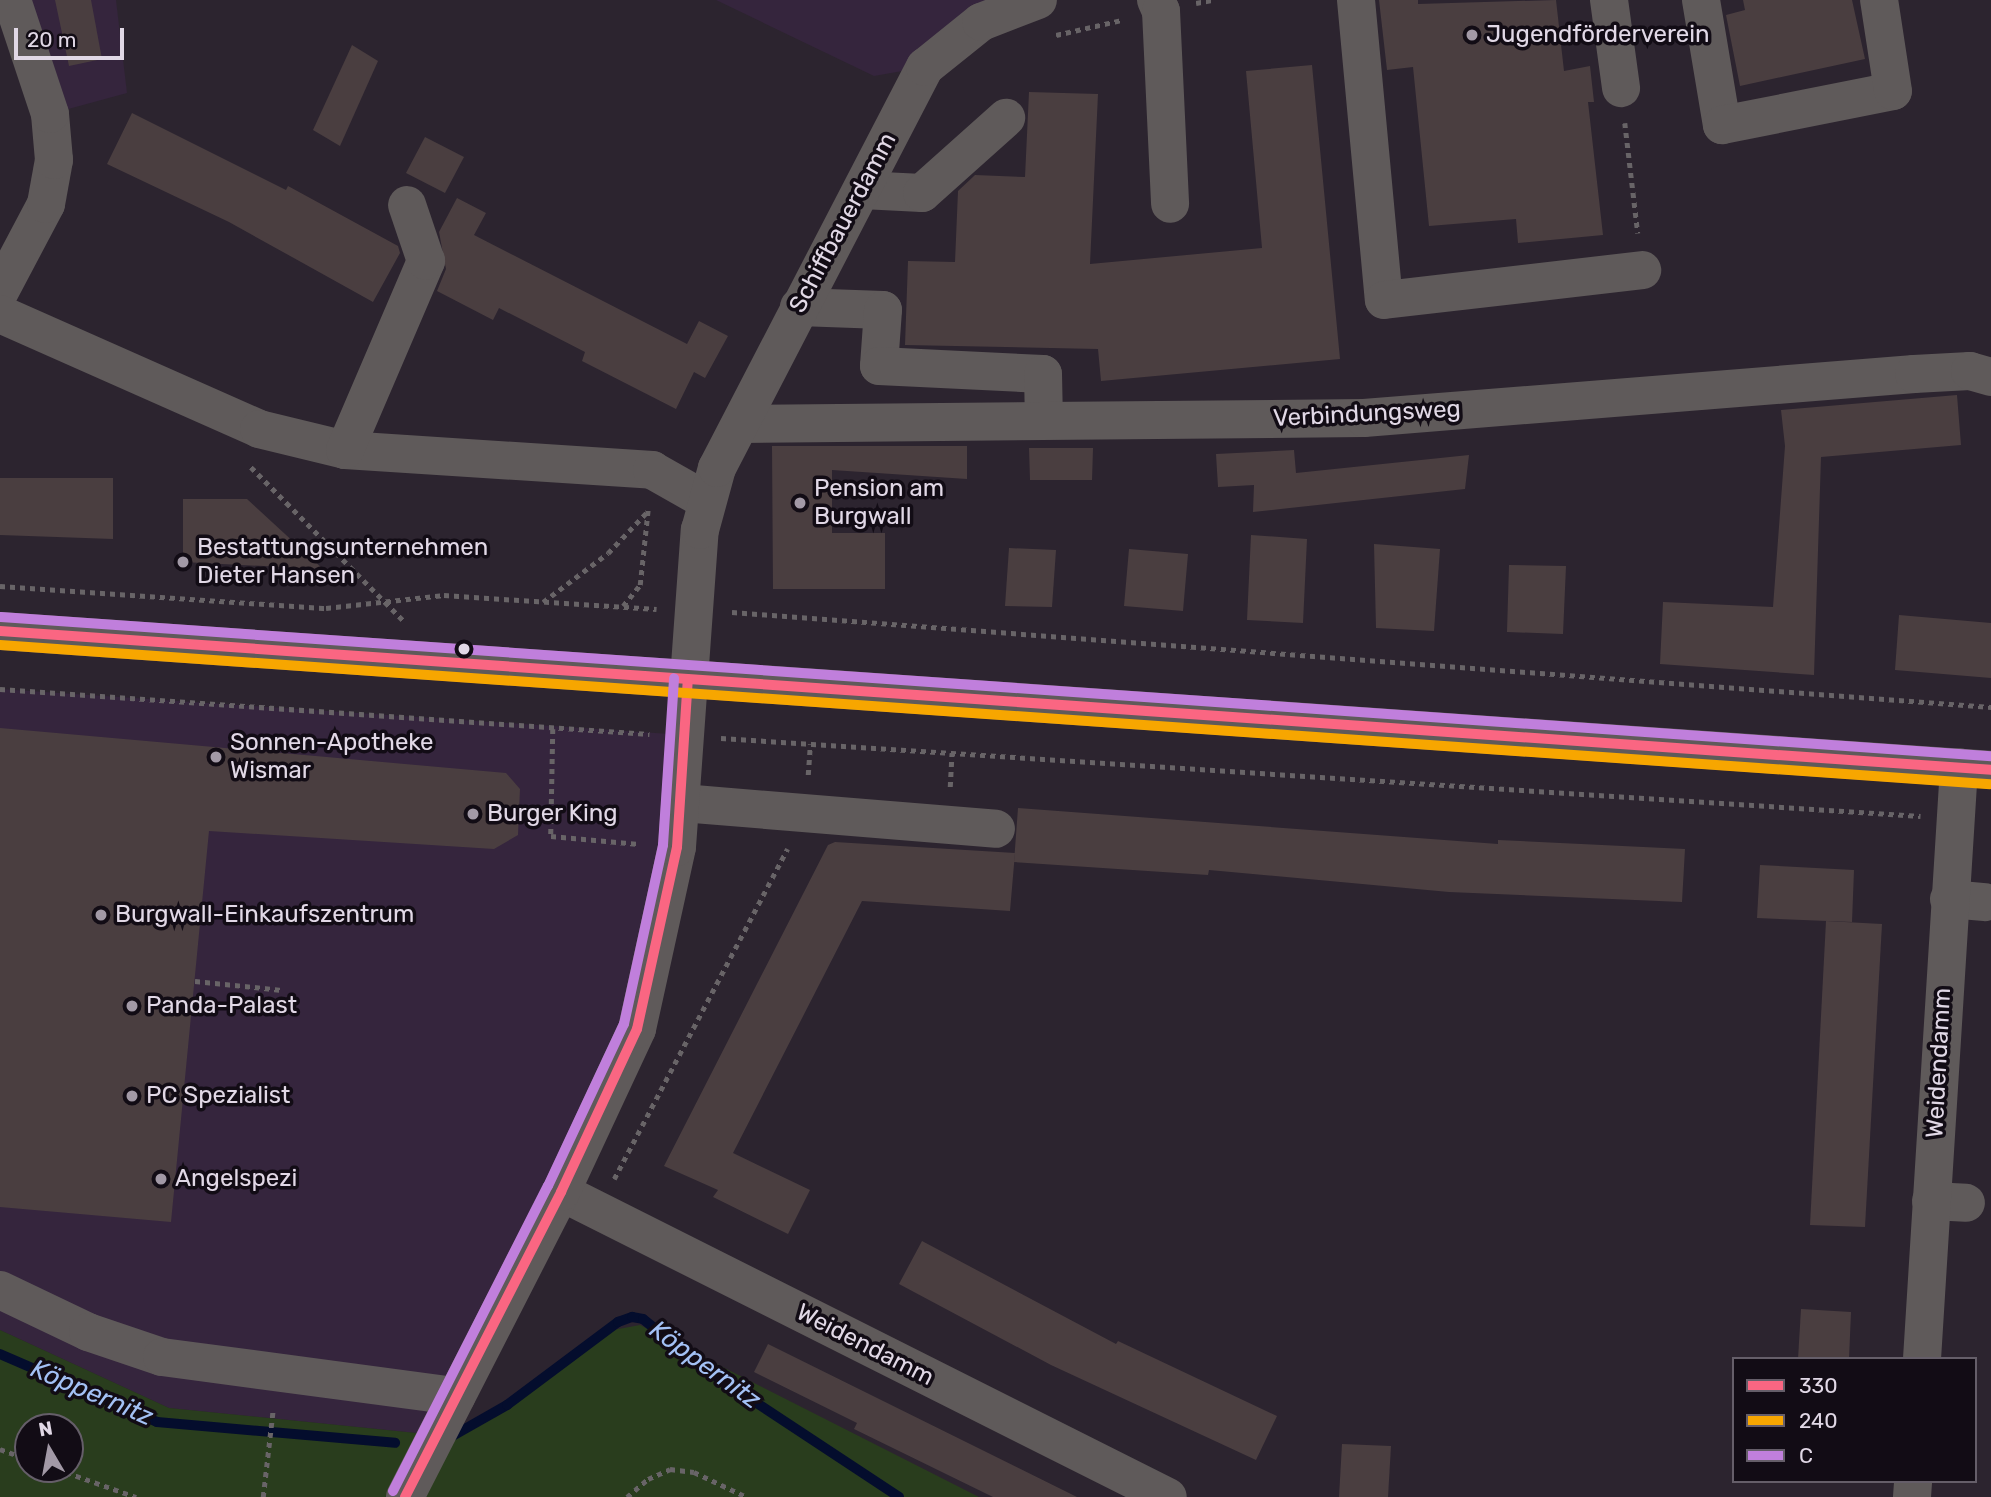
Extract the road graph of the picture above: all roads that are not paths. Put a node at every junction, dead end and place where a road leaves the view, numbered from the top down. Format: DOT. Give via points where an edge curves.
graph roads {
  1 [pos="12,0"];
  2 [pos="1038,0"];
  3 [pos="1356,0"];
  4 [pos="1609,0"];
  5 [pos="1701,0"];
  6 [pos="1879,0"];
  7 [pos="1158,5"];
  8 [pos="1620,88"];
  9 [pos="1006,118"];
  10 [pos="862,190"];
  11 [pos="1170,204"];
  12 [pos="407,205"];
  13 [pos="1642,270"];
  14 [pos="0,291"];
  15 [pos="799,307"];
  16 [pos="0,314"];
  17 [pos="1991,377"];
  18 [pos="1045,420"];
  19 [pos="741,424"];
  20 [pos="345,450"];
  21 [pos="705,500"];
  22 [pos="0,631"];
  23 [pos="688,679"];
  24 [pos="1975,769"];
  25 [pos="682,803"];
  26 [pos="996,829"];
  27 [pos="561,1192"];
  28 [pos="0,1290"];
  29 [pos="1922,1357"];
  30 [pos="456,1396"];
  31 [pos="420,1466"];
  32 [pos="1168,1497"];
  1 -- 14 [label="street" via="50,114 54,160 46,204"];
  2 -- 10 [label="street, Schiffbauerdamm" via="981,22 925,66"];
  3 -- 13 [label="street" via="1384,300"];
  4 -- 8 [label="street"];
  5 -- 6 [label="street" via="1722,125 1893,91"];
  7 -- 11 [label="street"];
  9 -- 10 [label="street" via="922,193"];
  10 -- 15 [label="street, Schiffbauerdamm"];
  12 -- 20 [label="street" via="426,261"];
  15 -- 18 [label="street" via="884,310 879,366 1043,374"];
  15 -- 19 [label="street, Schiffbauerdamm"];
  16 -- 20 [label="street" via="259,429"];
  17 -- 18 [label="street, Verbindungsweg" via="1970,371 1914,374 1364,418"];
  18 -- 19 [label="street, Verbindungsweg"];
  19 -- 21 [label="street, Schiffbauerdamm"];
  20 -- 21 [label="street" via="652,470"];
  21 -- 23 [label="street, Schiffbauerdamm"];
  22 -- 23 [label="street"];
  23 -- 24 [label="street"];
  23 -- 25 [label="street, Schiffbauerdamm"];
  24 -- 29 [label="street, Weidendamm" via="1953,818 1967,901 1949,1202"];
  25 -- 26 [label="street"];
  25 -- 27 [label="street, Schiffbauerdamm" via="677,847 637,1029"];
  27 -- 30 [label="street, Schiffbauerdamm"];
  27 -- 32 [label="street, Weidendamm"];
  28 -- 30 [label="street" via="88,1332 162,1357"];
  30 -- 31 [label="street, Schiffbauerdamm"];
}
